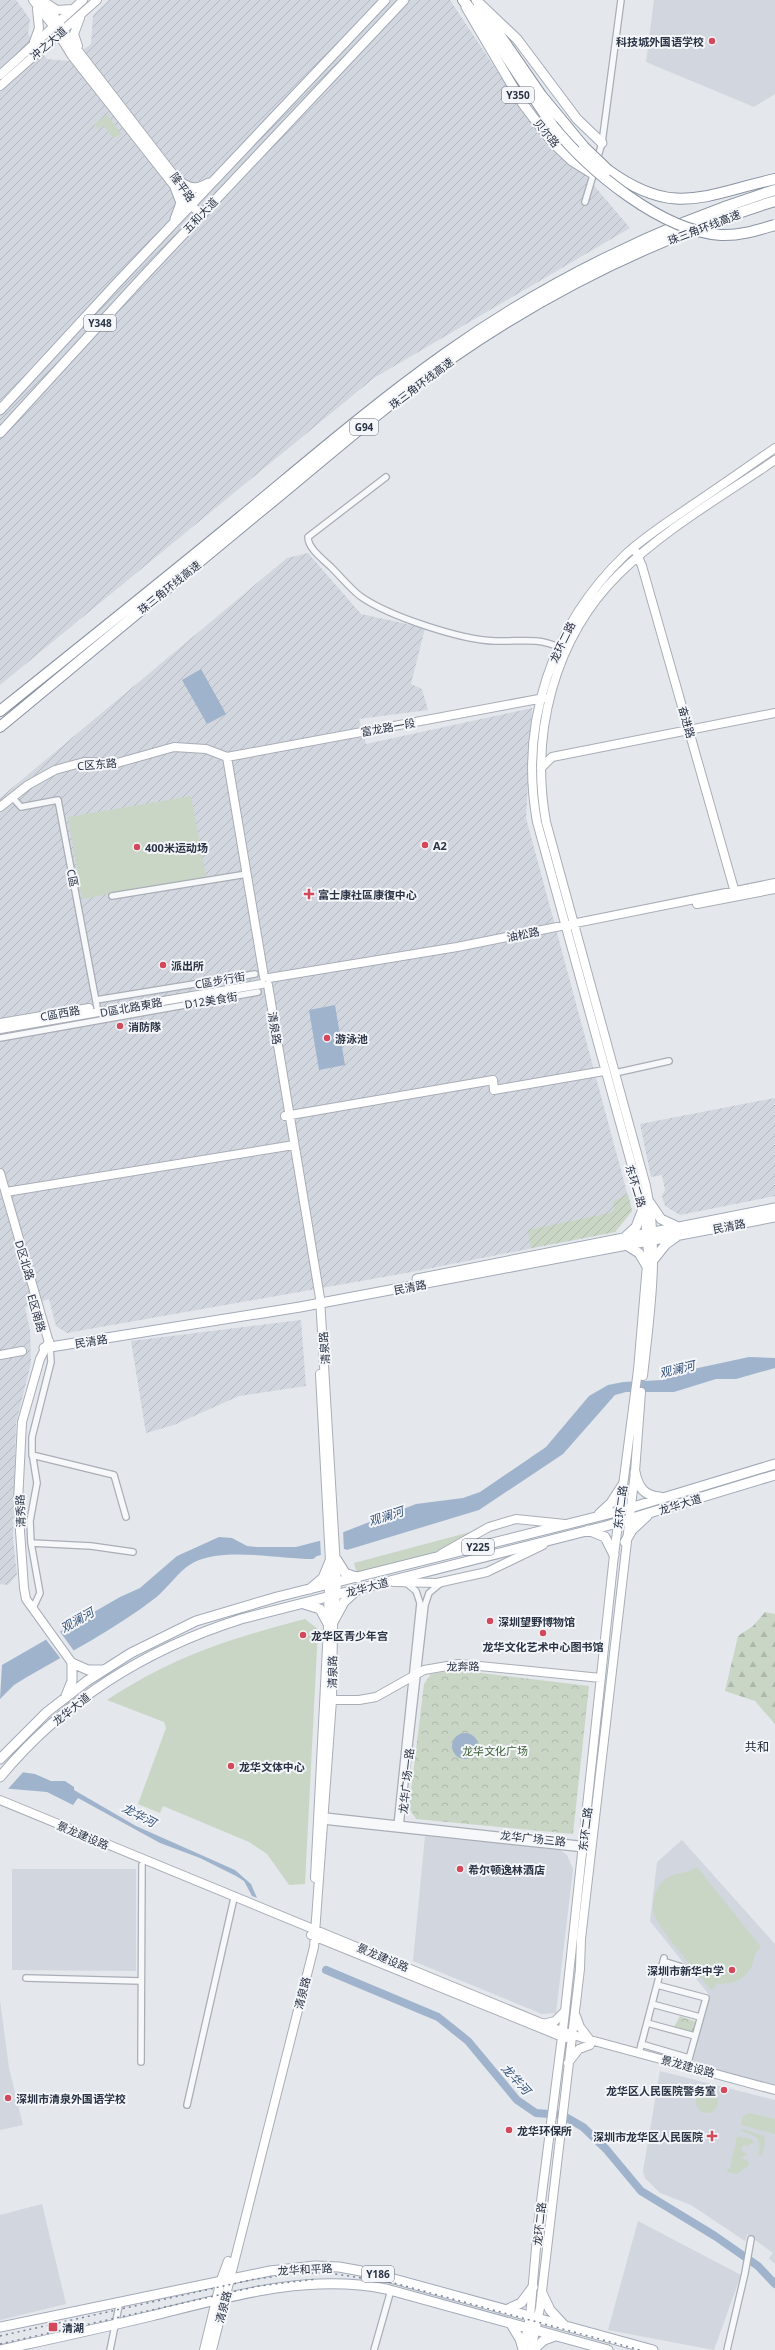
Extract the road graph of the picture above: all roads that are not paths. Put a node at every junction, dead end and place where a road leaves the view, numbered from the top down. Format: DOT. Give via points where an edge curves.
graph roads {
  1 [pos="97,0"];
  2 [pos="386,0"];
  3 [pos="404,0"];
  4 [pos="462,0"];
  5 [pos="621,0"];
  6 [pos="39,1"];
  7 [pos="82,1"];
  8 [pos="477,2"];
  9 [pos="87,9"];
  10 [pos="56,24"];
  11 [pos="60,33"];
  12 [pos="34,49"];
  13 [pos="72,56"];
  14 [pos="82,56"];
  15 [pos="0,75"];
  16 [pos="0,86"];
  17 [pos="602,143"];
  18 [pos="593,174"];
  19 [pos="217,178"];
  20 [pos="775,179"];
  21 [pos="177,185"];
  22 [pos="775,190"];
  23 [pos="585,202"];
  24 [pos="775,202"];
  25 [pos="193,204"];
  26 [pos="202,214"];
  27 [pos="775,225"];
  28 [pos="169,230"];
  29 [pos="0,410"];
  30 [pos="0,433"];
  31 [pos="775,448"];
  32 [pos="775,460"];
  33 [pos="386,477"];
  34 [pos="633,548"];
  35 [pos="639,556"];
  36 [pos="558,646"];
  37 [pos="549,697"];
  38 [pos="539,699"];
  39 [pos="0,711"];
  40 [pos="775,713"];
  41 [pos="0,727"];
  42 [pos="689,730"];
  43 [pos="542,750"];
  44 [pos="227,757"];
  45 [pos="552,757"];
  46 [pos="541,768"];
  47 [pos="12,798"];
  48 [pos="0,807"];
  49 [pos="247,874"];
  50 [pos="775,883"];
  51 [pos="775,889"];
  52 [pos="736,894"];
  53 [pos="112,896"];
  54 [pos="575,925"];
  55 [pos="566,927"];
  56 [pos="265,983"];
  57 [pos="96,1004"];
  58 [pos="0,1023"];
  59 [pos="0,1029"];
  60 [pos="0,1038"];
  61 [pos="669,1061"];
  62 [pos="604,1072"];
  63 [pos="615,1073"];
  64 [pos="287,1116"];
  65 [pos="292,1145"];
  66 [pos="0,1173"];
  67 [pos="2,1191"];
  68 [pos="646,1206"];
  69 [pos="775,1208"];
  70 [pos="775,1216"];
  71 [pos="679,1232"];
  72 [pos="650,1237"];
  73 [pos="626,1242"];
  74 [pos="654,1259"];
  75 [pos="648,1268"];
  76 [pos="318,1302"];
  77 [pos="47,1345"];
  78 [pos="22,1351"];
  79 [pos="0,1355"];
  80 [pos="640,1370"];
  81 [pos="637,1397"];
  82 [pos="32,1455"];
  83 [pos="775,1464"];
  84 [pos="634,1472"];
  85 [pos="775,1475"];
  86 [pos="622,1486"];
  87 [pos="665,1497"];
  88 [pos="630,1508"];
  89 [pos="620,1511"];
  90 [pos="652,1512"];
  91 [pos="126,1517"];
  92 [pos="594,1517"];
  93 [pos="628,1520"];
  94 [pos="618,1522"];
  95 [pos="567,1524"];
  96 [pos="588,1530"];
  97 [pos="552,1540"];
  98 [pos="625,1542"];
  99 [pos="31,1543"];
  100 [pos="133,1552"];
  101 [pos="614,1555"];
  102 [pos="433,1559"];
  103 [pos="333,1561"];
  104 [pos="358,1578"];
  105 [pos="390,1581"];
  106 [pos="405,1582"];
  107 [pos="443,1582"];
  108 [pos="334,1584"];
  109 [pos="308,1590"];
  110 [pos="358,1590"];
  111 [pos="332,1596"];
  112 [pos="301,1604"];
  113 [pos="33,1608"];
  114 [pos="330,1623"];
  115 [pos="72,1663"];
  116 [pos="104,1670"];
  117 [pos="416,1674"];
  118 [pos="601,1678"];
  119 [pos="65,1697"];
  120 [pos="332,1700"];
  121 [pos="3,1756"];
  122 [pos="0,1777"];
  123 [pos="0,1800"];
  124 [pos="0,1806"];
  125 [pos="324,1818"];
  126 [pos="399,1826"];
  127 [pos="583,1847"];
  128 [pos="592,1848"];
  129 [pos="142,1865"];
  130 [pos="234,1900"];
  131 [pos="313,1933"];
  132 [pos="684,1970"];
  133 [pos="26,1978"];
  134 [pos="141,1981"];
  135 [pos="657,1985"];
  136 [pos="652,2004"];
  137 [pos="565,2011"];
  138 [pos="575,2012"];
  139 [pos="700,2018"];
  140 [pos="647,2023"];
  141 [pos="543,2024"];
  142 [pos="562,2034"];
  143 [pos="695,2036"];
  144 [pos="571,2037"];
  145 [pos="590,2043"];
  146 [pos="641,2044"];
  147 [pos="638,2053"];
  148 [pos="141,2062"];
  149 [pos="688,2062"];
  150 [pos="568,2064"];
  151 [pos="775,2090"];
  152 [pos="775,2094"];
  153 [pos="554,2098"];
  154 [pos="564,2099"];
  155 [pos="187,2105"];
  156 [pos="751,2242"];
  157 [pos="226,2279"];
  158 [pos="533,2287"];
  159 [pos="390,2290"];
  160 [pos="542,2293"];
  161 [pos="221,2299"];
  162 [pos="120,2301"];
  163 [pos="506,2310"];
  164 [pos="534,2318"];
  165 [pos="117,2324"];
  166 [pos="511,2324"];
  167 [pos="565,2326"];
  168 [pos="0,2327"];
  169 [pos="532,2329"];
  170 [pos="555,2336"];
  171 [pos="0,2350"];
  172 [pos="110,2350"];
  173 [pos="204,2350"];
  174 [pos="212,2350"];
  175 [pos="374,2350"];
  176 [pos="527,2350"];
  177 [pos="608,2350"];
  178 [pos="654,2350"];
  179 [pos="727,2350"];
  1 -- 9 [label="main road, 冲之大道"];
  2 -- 19 [label="main road, 五和大道 / Y348"];
  3 -- 26 [label="main road, 五和大道 / Y348"];
  4 -- 18 [label="main road, 贝尔路 / Y350" via="523,104 551,141"];
  4 -- 27 [label="highway, bridge" via="482,22 552,125 602,176 675,223 702,232 739,234"];
  5 -- 17 [label="street"];
  6 -- 7 [label="main road" via="64,11"];
  6 -- 10 [label="main road, 隆平路"];
  6 -- 12 [label="main road" via="39,28"];
  7 -- 10 [label="main road, 冲之大道"];
  8 -- 17 [label="main road, Y350" via="517,39 578,119"];
  8 -- 20 [label="highway, bridge" via="541,95 584,147 608,170 635,188 649,194 678,199 698,198"];
  9 -- 11 [label="main road, 冲之大道"];
  9 -- 14 [label="main road" via="79,19 74,34"];
  10 -- 11 [label="main road, 隆平路"];
  10 -- 12 [label="main road, 冲之大道"];
  11 -- 12 [label="main road, 冲之大道"];
  11 -- 13 [label="main road, 隆平路"];
  11 -- 14 [label="main road, 隆平路"];
  12 -- 13 [label="main road" via="63,47"];
  12 -- 15 [label="main road, 冲之大道"];
  12 -- 16 [label="main road, 冲之大道"];
  13 -- 21 [label="main road, 隆平路"];
  14 -- 21 [label="main road, 隆平路"];
  17 -- 18 [label="street"];
  18 -- 23 [label="street"];
  19 -- 21 [label="main road" via="195,189"];
  19 -- 25 [label="main road, 五和大道 / Y348"];
  21 -- 25 [label="main road, 隆平路"];
  21 -- 28 [label="main road" via="181,206"];
  22 -- 39 [label="highway, 珠三角环线高速 / G94" via="698,218 629,248 542,292 471,335 392,392"];
  24 -- 41 [label="highway, 珠三角环线高速 / G94" via="667,240 593,275 519,316 451,359 342,445"];
  25 -- 26 [label="main road, 隆平路"];
  25 -- 28 [label="main road, 五和大道 / Y348"];
  26 -- 30 [label="main road, 五和大道 / Y348"];
  28 -- 29 [label="main road, 五和大道 / Y348"];
  31 -- 34 [label="main road, 龙环二路"];
  32 -- 35 [label="main road, 龙环二路"];
  33 -- 36 [label="street" via="308,537 316,552 341,578 371,602 424,624 484,640 535,640"];
  34 -- 35 [label="main road, 奋进路"];
  34 -- 36 [label="main road, 龙环二路" via="590,594"];
  35 -- 37 [label="main road, 龙环二路" via="611,582 581,623 568,647"];
  35 -- 42 [label="main road, 奋进路"];
  36 -- 38 [label="main road, 龙环二路"];
  37 -- 38 [label="main road, 富龙路一段"];
  37 -- 43 [label="main road, 龙环二路"];
  38 -- 44 [label="main road, 富龙路一段"];
  38 -- 55 [label="main road, 龙环二路" via="532,750 533,800 543,849"];
  40 -- 42 [label="main road"];
  42 -- 45 [label="main road"];
  42 -- 52 [label="main road, 奋进路"];
  43 -- 45 [label="main road"];
  43 -- 46 [label="main road, 龙环二路"];
  44 -- 47 [label="main road, C区东路" via="206,750 174,747 117,763 84,762 55,770 28,785"];
  44 -- 49 [label="main road, 清泉路"];
  45 -- 46 [label="main road"];
  46 -- 54 [label="main road, 龙环二路" via="546,822"];
  47 -- 48 [label="main road, C区东路"];
  47 -- 57 [label="street, C區" via="21,807 58,800"];
  49 -- 53 [label="street"];
  49 -- 56 [label="main road, 清泉路"];
  50 -- 52 [label="main road, 油松路"];
  51 -- 52 [label="main road, 油松路"];
  52 -- 54 [label="main road, 油松路"];
  54 -- 55 [label="main road, 油松路"];
  54 -- 63 [label="main road, 东环二路"];
  55 -- 56 [label="main road, 油松路"];
  55 -- 62 [label="main road, 东环二路"];
  56 -- 57 [label="main road, C區西路"];
  56 -- 59 [label="main road, D區北路東路"];
  56 -- 60 [label="street, D12美食街" via="140,1011"];
  56 -- 64 [label="main road, 清泉路"];
  57 -- 57 [label="street, C區步行街" via="111,998 255,974"];
  57 -- 58 [label="main road, C區西路"];
  61 -- 63 [label="street"];
  62 -- 64 [label="main road" via="494,1090 492,1080"];
  62 -- 68 [label="main road, 东环二路"];
  63 -- 68 [label="main road, 东环二路"];
  64 -- 65 [label="main road, 清泉路"];
  65 -- 67 [label="main road"];
  65 -- 76 [label="main road, 清泉路"];
  66 -- 67 [label="main road, D区北路"];
  67 -- 77 [label="main road, D区北路"];
  68 -- 71 [label="main road"];
  68 -- 72 [label="main road, 东环二路"];
  68 -- 73 [label="main road"];
  69 -- 71 [label="main road, 民清路"];
  70 -- 71 [label="main road, 民清路"];
  71 -- 72 [label="main road, 民清路"];
  71 -- 74 [label="main road"];
  72 -- 73 [label="main road, 民清路"];
  72 -- 74 [label="main road, 东环二路"];
  72 -- 75 [label="main road, 东环二路"];
  73 -- 75 [label="main road" via="639,1253"];
  73 -- 76 [label="main road, 民清路"];
  74 -- 80 [label="main road, 东环二路"];
  75 -- 80 [label="main road, 东环二路"];
  76 -- 77 [label="main road, 民清路"];
  76 -- 103 [label="main road, 清泉路"];
  77 -- 82 [label="street" via="50,1365 33,1430"];
  77 -- 113 [label="main road, 清秀路" via="22,1422 18,1502 24,1588 26,1599"];
  78 -- 79 [label="main road"];
  80 -- 81 [label="main road, 东环二路"];
  81 -- 84 [label="main road, 东环二路"];
  81 -- 86 [label="main road, 东环二路"];
  82 -- 91 [label="street" via="114,1475"];
  82 -- 99 [label="street" via="37,1483 30,1521"];
  83 -- 87 [label="main road, 龙华大道"];
  84 -- 87 [label="main road" via="643,1492 651,1496"];
  84 -- 88 [label="main road, 东环二路"];
  85 -- 90 [label="main road, 龙华大道"];
  86 -- 89 [label="main road, 东环二路"];
  86 -- 92 [label="main road" via="608,1507"];
  87 -- 88 [label="main road, 龙华大道"];
  88 -- 89 [label="main road, 龙华大道 / Y225"];
  88 -- 93 [label="main road, 东环二路"];
  89 -- 92 [label="main road, 龙华大道 / Y225"];
  89 -- 94 [label="main road, 东环二路"];
  90 -- 93 [label="main road, 龙华大道"];
  90 -- 98 [label="main road" via="636,1526"];
  92 -- 95 [label="main road, 龙华大道 / Y225"];
  93 -- 94 [label="main road, 龙华大道 / Y225"];
  93 -- 98 [label="main road, 东环二路"];
  94 -- 96 [label="main road, 龙华大道 / Y225"];
  94 -- 101 [label="main road, 东环二路"];
  95 -- 102 [label="main road, 龙华大道 / Y225"];
  95 -- 102 [label="main road" via="516,1519 489,1527"];
  96 -- 97 [label="main road, 龙华大道 / Y225"];
  96 -- 101 [label="main road" via="605,1537"];
  97 -- 105 [label="main road, 龙华大道 / Y225"];
  97 -- 107 [label="main road" via="494,1570"];
  98 -- 128 [label="main road, 东环二路"];
  99 -- 100 [label="street"];
  99 -- 113 [label="street" via="40,1593"];
  101 -- 118 [label="main road, 东环二路"];
  102 -- 104 [label="main road, 龙华大道 / Y225"];
  103 -- 104 [label="main road" via="345,1573"];
  103 -- 108 [label="main road, 清泉路"];
  103 -- 109 [label="main road" via="323,1578"];
  104 -- 108 [label="main road, 龙华大道 / Y225"];
  105 -- 106 [label="main road"];
  105 -- 110 [label="main road, 龙华大道 / Y225"];
  106 -- 107 [label="main road"];
  106 -- 117 [label="street, 龙华广场一路" via="416,1591 420,1603"];
  107 -- 117 [label="street, 龙华广场一路" via="433,1588 427,1598"];
  108 -- 109 [label="main road, 龙华大道"];
  108 -- 111 [label="main road, 清泉路"];
  109 -- 116 [label="main road, 龙华大道" via="196,1622 131,1653"];
  110 -- 111 [label="main road, 龙华大道 / Y225"];
  110 -- 114 [label="main road" via="344,1602"];
  111 -- 112 [label="main road, 龙华大道"];
  111 -- 114 [label="main road, 清泉路"];
  112 -- 114 [label="main road" via="320,1609"];
  112 -- 122 [label="main road, 龙华大道" via="221,1626 144,1658 73,1707 29,1745"];
  113 -- 115 [label="main road, 清秀路"];
  114 -- 120 [label="main road, 清泉路"];
  114 -- 131 [label="main road, 清泉路"];
  115 -- 116 [label="main road" via="88,1670"];
  115 -- 119 [label="main road" via="72,1681"];
  116 -- 119 [label="main road, 龙华大道"];
  117 -- 118 [label="main road, 龙奔路" via="430,1669 464,1664"];
  117 -- 120 [label="main road, 龙奔路" via="376,1697"];
  117 -- 126 [label="street, 龙华广场一路"];
  118 -- 127 [label="main road, 东环二路"];
  119 -- 121 [label="main road, 龙华大道"];
  120 -- 125 [label="main road, 清泉路"];
  123 -- 130 [label="main road, 景龙建设路"];
  124 -- 129 [label="main road, 景龙建设路"];
  125 -- 126 [label="street, 龙华广场三路"];
  125 -- 131 [label="main road, 清泉路"];
  126 -- 127 [label="street, 龙华广场三路"];
  127 -- 128 [label="street, 龙华广场三路"];
  127 -- 137 [label="main road, 东环二路"];
  128 -- 138 [label="main road, 东环二路"];
  129 -- 130 [label="main road, 景龙建设路"];
  129 -- 134 [label="street"];
  130 -- 131 [label="main road, 景龙建设路"];
  130 -- 155 [label="street"];
  131 -- 141 [label="main road, 景龙建设路" via="330,1935"];
  131 -- 142 [label="main road, 景龙建设路"];
  131 -- 157 [label="main road, 清泉路" via="228,2261"];
  132 -- 135 [label="street" via="682,1966 664,1960"];
  133 -- 134 [label="street"];
  134 -- 148 [label="street"];
  135 -- 136 [label="street"];
  135 -- 139 [label="street" via="706,1998"];
  136 -- 139 [label="street"];
  136 -- 140 [label="street"];
  137 -- 141 [label="main road" via="555,2021"];
  137 -- 142 [label="main road, 东环二路"];
  138 -- 144 [label="main road, 东环二路"];
  138 -- 145 [label="main road" via="580,2027"];
  139 -- 143 [label="street"];
  140 -- 143 [label="street"];
  140 -- 146 [label="street"];
  141 -- 142 [label="main road, 景龙建设路"];
  142 -- 144 [label="main road, 景龙建设路"];
  142 -- 153 [label="main road, 东环二路"];
  143 -- 149 [label="street"];
  144 -- 145 [label="main road, 景龙建设路"];
  144 -- 150 [label="main road, 东环二路"];
  145 -- 147 [label="main road, 景龙建设路"];
  145 -- 150 [label="main road" via="580,2049"];
  145 -- 152 [label="main road, 景龙建设路"];
  146 -- 147 [label="street"];
  146 -- 149 [label="street"];
  147 -- 149 [label="main road, 景龙建设路"];
  149 -- 151 [label="main road, 景龙建设路"];
  150 -- 154 [label="main road, 东环二路"];
  153 -- 158 [label="main road, 龙环二路"];
  154 -- 160 [label="main road, 龙环二路"];
  156 -- 179 [label="street"];
  157 -- 161 [label="main road, 清泉路"];
  157 -- 162 [label="main road, 龙华和平路 / Y186"];
  157 -- 163 [label="main road, 龙华和平路 / Y186" via="298,2267 339,2267 372,2273"];
  158 -- 163 [label="main road" via="521,2303"];
  158 -- 164 [label="main road, 龙环二路"];
  159 -- 161 [label="main road, 龙华和平路 / Y186" via="366,2285 316,2282"];
  159 -- 166 [label="main road, 龙华和平路 / Y186"];
  159 -- 175 [label="street"];
  160 -- 164 [label="main road, 龙环二路"];
  160 -- 167 [label="main road" via="550,2310"];
  161 -- 165 [label="main road, 龙华和平路 / Y186"];
  161 -- 173 [label="main road, 清泉路"];
  161 -- 174 [label="main road, 清泉路"];
  162 -- 165 [label="street"];
  162 -- 168 [label="main road, 龙华和平路 / Y186"];
  163 -- 164 [label="main road, 龙华和平路 / Y186"];
  164 -- 167 [label="main road, 龙华和平路 / Y186"];
  164 -- 169 [label="main road, 龙环二路"];
  165 -- 171 [label="main road, 龙华和平路 / Y186"];
  165 -- 172 [label="street"];
  166 -- 169 [label="main road, 龙华和平路 / Y186"];
  166 -- 176 [label="main road"];
  167 -- 178 [label="main road, 龙华和平路 / Y186"];
  169 -- 170 [label="main road, 龙华和平路 / Y186"];
  169 -- 176 [label="main road, 龙环二路"];
  170 -- 176 [label="main road"];
  170 -- 177 [label="main road, 龙华和平路 / Y186"];
}
